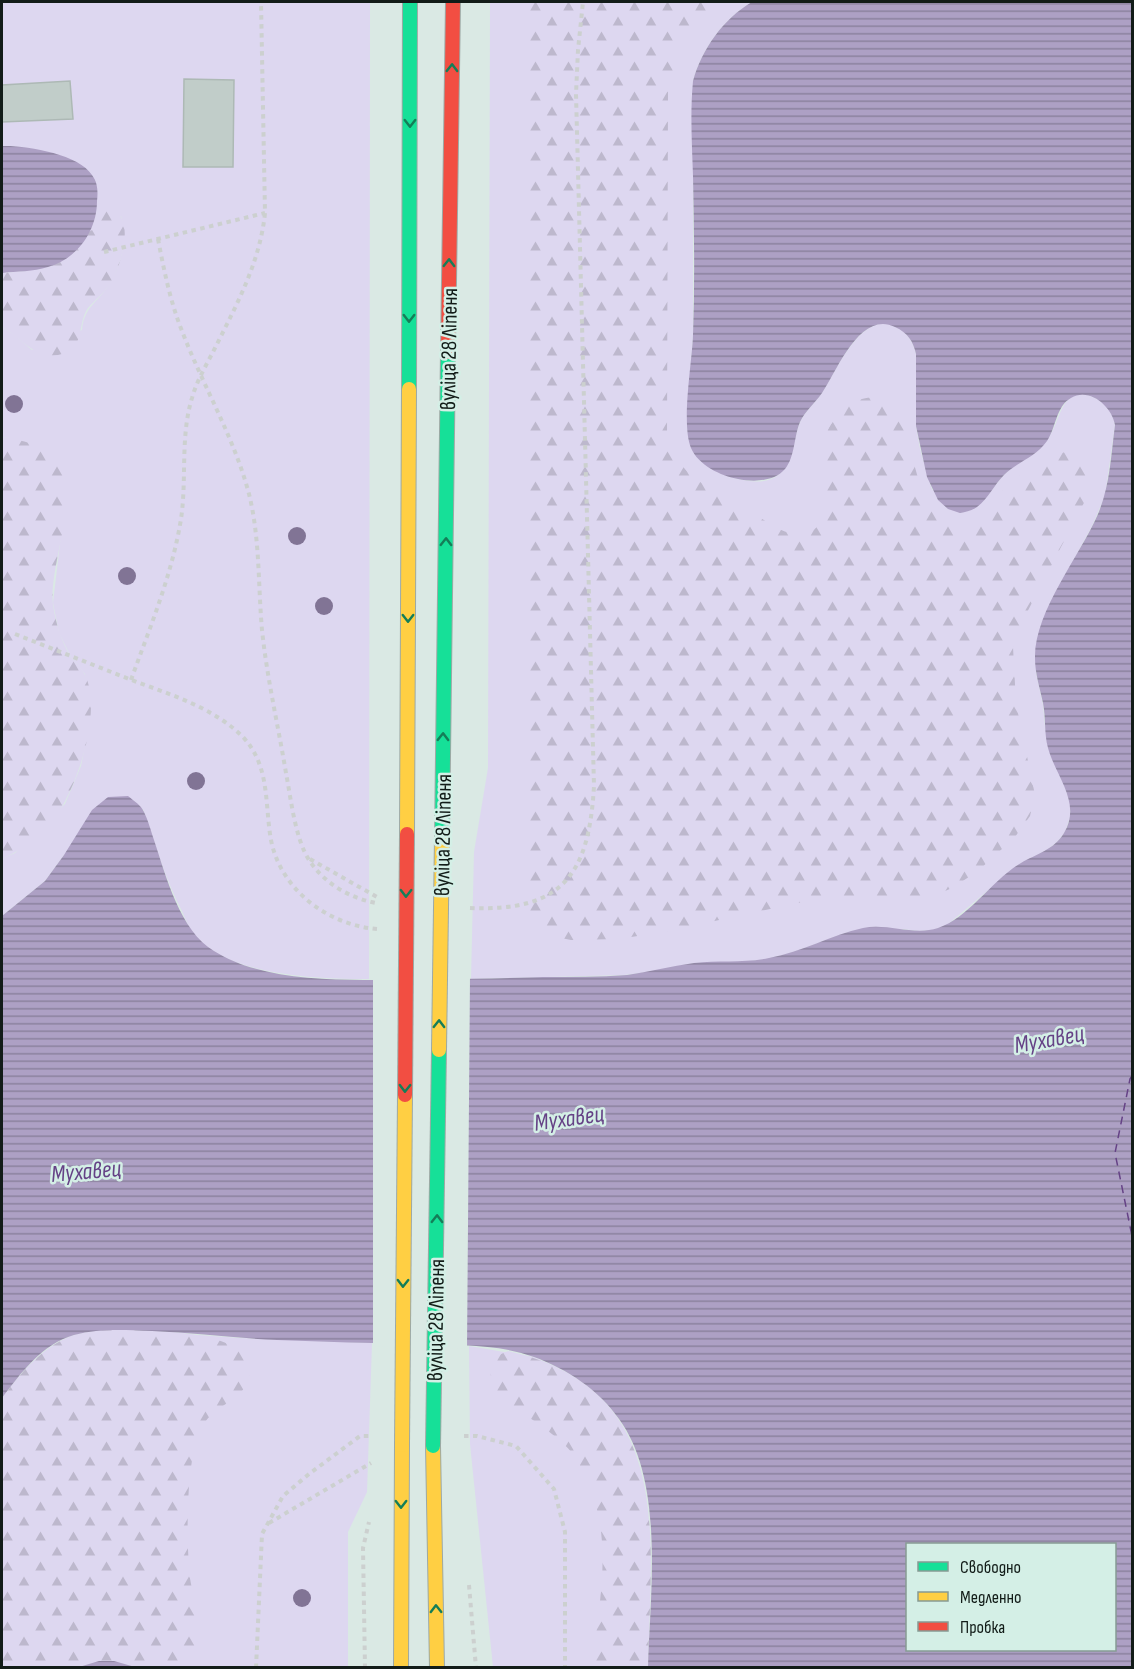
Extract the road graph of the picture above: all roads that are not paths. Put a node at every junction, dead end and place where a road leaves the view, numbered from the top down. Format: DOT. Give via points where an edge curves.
graph roads {
  1 [pos="411,2"];
  2 [pos="453,2"];
  3 [pos="401,1668"];
  4 [pos="437,1668"];
  1 -- 3 [label="main road, вуліца 28 Ліпеня, one-way, bridge"];
  4 -- 2 [label="main road, вуліца 28 Ліпеня, one-way, bridge" via="434,1446"];
}
